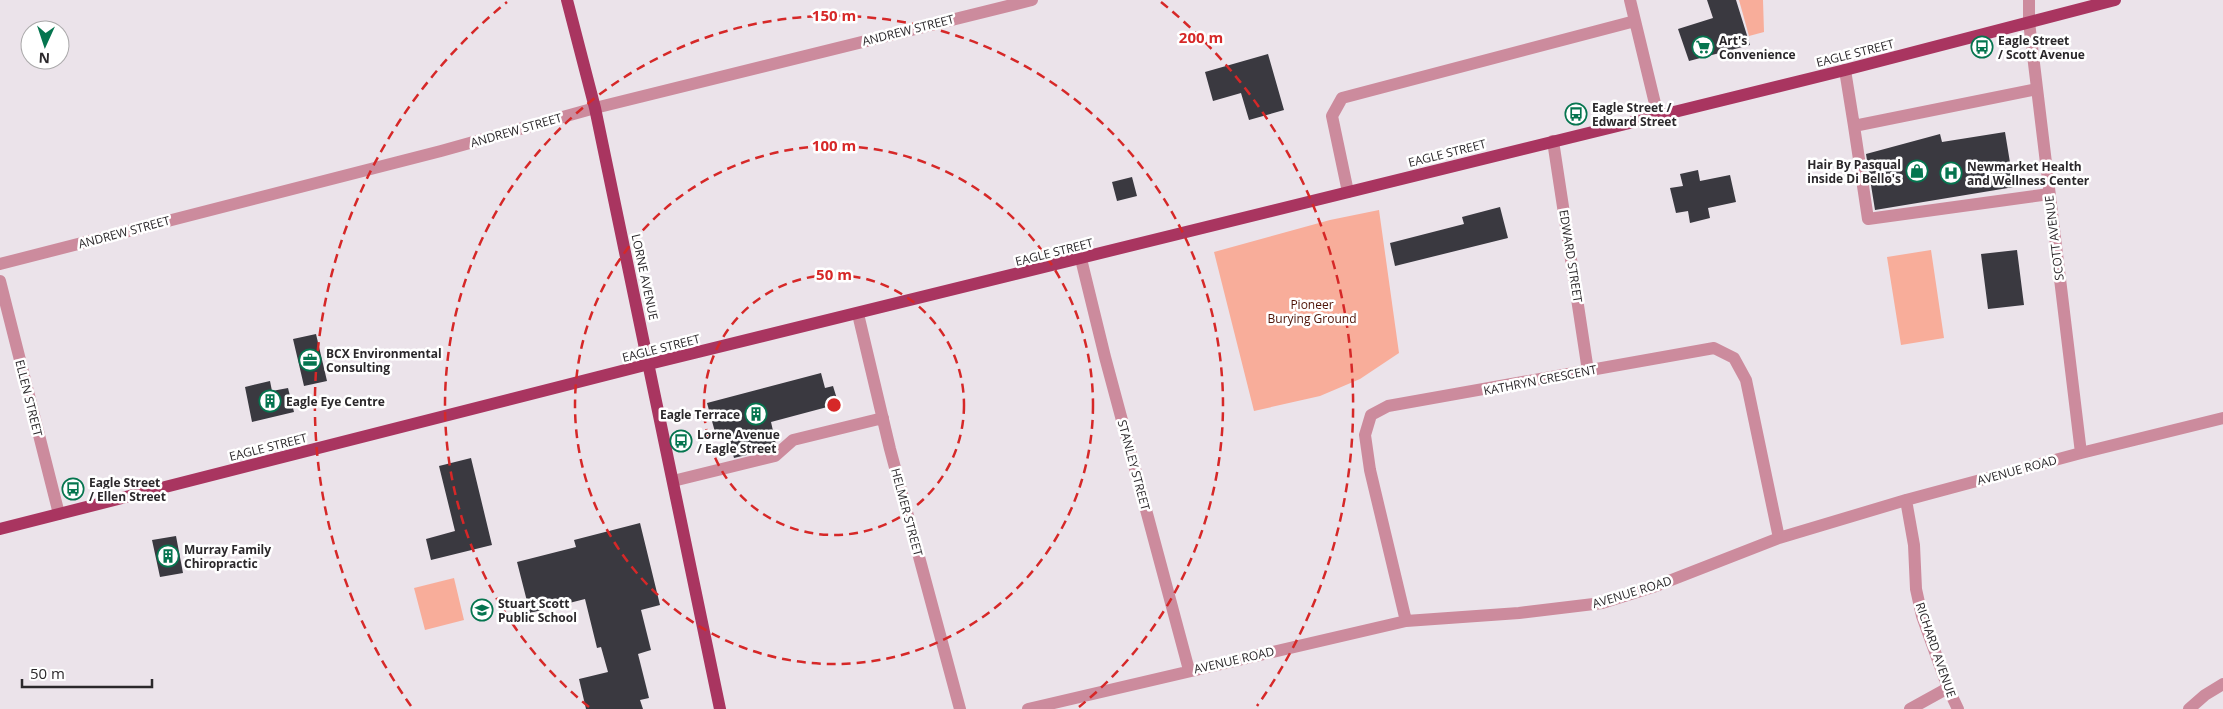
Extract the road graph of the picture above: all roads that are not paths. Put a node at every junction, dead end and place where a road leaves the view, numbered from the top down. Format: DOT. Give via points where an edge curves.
graph roads {
  1 [pos="567,0"];
  2 [pos="1032,0"];
  3 [pos="1630,0"];
  4 [pos="2029,0"];
  5 [pos="2115,0"];
  6 [pos="1635,21"];
  7 [pos="2029,22"];
  8 [pos="1846,70"];
  9 [pos="2036,89"];
  10 [pos="595,108"];
  11 [pos="1658,116"];
  12 [pos="1854,126"];
  13 [pos="1554,141"];
  14 [pos="1348,192"];
  15 [pos="2049,194"];
  16 [pos="1081,259"];
  17 [pos="0,264"];
  18 [pos="0,281"];
  19 [pos="858,314"];
  20 [pos="649,364"];
  21 [pos="1588,371"];
  22 [pos="883,418"];
  23 [pos="2223,418"];
  24 [pos="2081,452"];
  25 [pos="673,481"];
  26 [pos="1906,500"];
  27 [pos="59,514"];
  28 [pos="0,529"];
  29 [pos="1779,538"];
  30 [pos="1406,621"];
  31 [pos="1189,670"];
  32 [pos="2223,684"];
  33 [pos="1948,688"];
  34 [pos="720,709"];
  35 [pos="960,709"];
  36 [pos="1028,709"];
  37 [pos="1910,709"];
  38 [pos="1958,709"];
  39 [pos="2189,709"];
  1 -- 10 [label="main road, LORNE AVENUE"];
  2 -- 10 [label="street, ANDREW STREET"];
  3 -- 6 [label="street"];
  4 -- 7 [label="street, SCOTT AVENUE"];
  5 -- 7 [label="main road, EAGLE STREET"];
  6 -- 11 [label="street"];
  6 -- 14 [label="street" via="1342,98 1332,116"];
  7 -- 8 [label="main road, EAGLE STREET"];
  7 -- 9 [label="street, SCOTT AVENUE"];
  8 -- 11 [label="main road, EAGLE STREET"];
  8 -- 12 [label="street"];
  9 -- 12 [label="street"];
  9 -- 15 [label="street, SCOTT AVENUE"];
  10 -- 17 [label="street, ANDREW STREET" via="431,154"];
  10 -- 20 [label="main road, LORNE AVENUE"];
  11 -- 13 [label="main road, EAGLE STREET"];
  12 -- 15 [label="street" via="1868,219"];
  13 -- 14 [label="main road, EAGLE STREET"];
  13 -- 21 [label="street, EDWARD STREET"];
  14 -- 16 [label="main road, EAGLE STREET"];
  15 -- 24 [label="street, SCOTT AVENUE"];
  16 -- 19 [label="main road, EAGLE STREET"];
  16 -- 31 [label="street, STANLEY STREET"];
  18 -- 27 [label="street, ELLEN STREET"];
  19 -- 20 [label="main road, EAGLE STREET"];
  19 -- 22 [label="street, HELMER STREET"];
  20 -- 25 [label="main road, LORNE AVENUE"];
  20 -- 27 [label="main road, EAGLE STREET"];
  21 -- 29 [label="street, KATHRYN CRESCENT" via="1714,348 1734,358 1746,380"];
  21 -- 30 [label="street, KATHRYN CRESCENT" via="1388,406 1371,415 1365,436 1370,470"];
  22 -- 25 [label="street" via="793,440 775,456"];
  22 -- 35 [label="street, HELMER STREET"];
  23 -- 24 [label="street, AVENUE ROAD"];
  24 -- 26 [label="street, AVENUE ROAD"];
  25 -- 34 [label="main road, LORNE AVENUE"];
  26 -- 29 [label="street, AVENUE ROAD"];
  26 -- 33 [label="street, RICHARD AVENUE" via="1920,607"];
  27 -- 28 [label="main road, EAGLE STREET"];
  29 -- 30 [label="street, AVENUE ROAD" via="1656,586 1602,603"];
  30 -- 31 [label="street, AVENUE ROAD"];
  31 -- 36 [label="street, AVENUE ROAD"];
  32 -- 39 [label="street"];
  33 -- 37 [label="street"];
  33 -- 38 [label="street, RICHARD AVENUE"];
}
